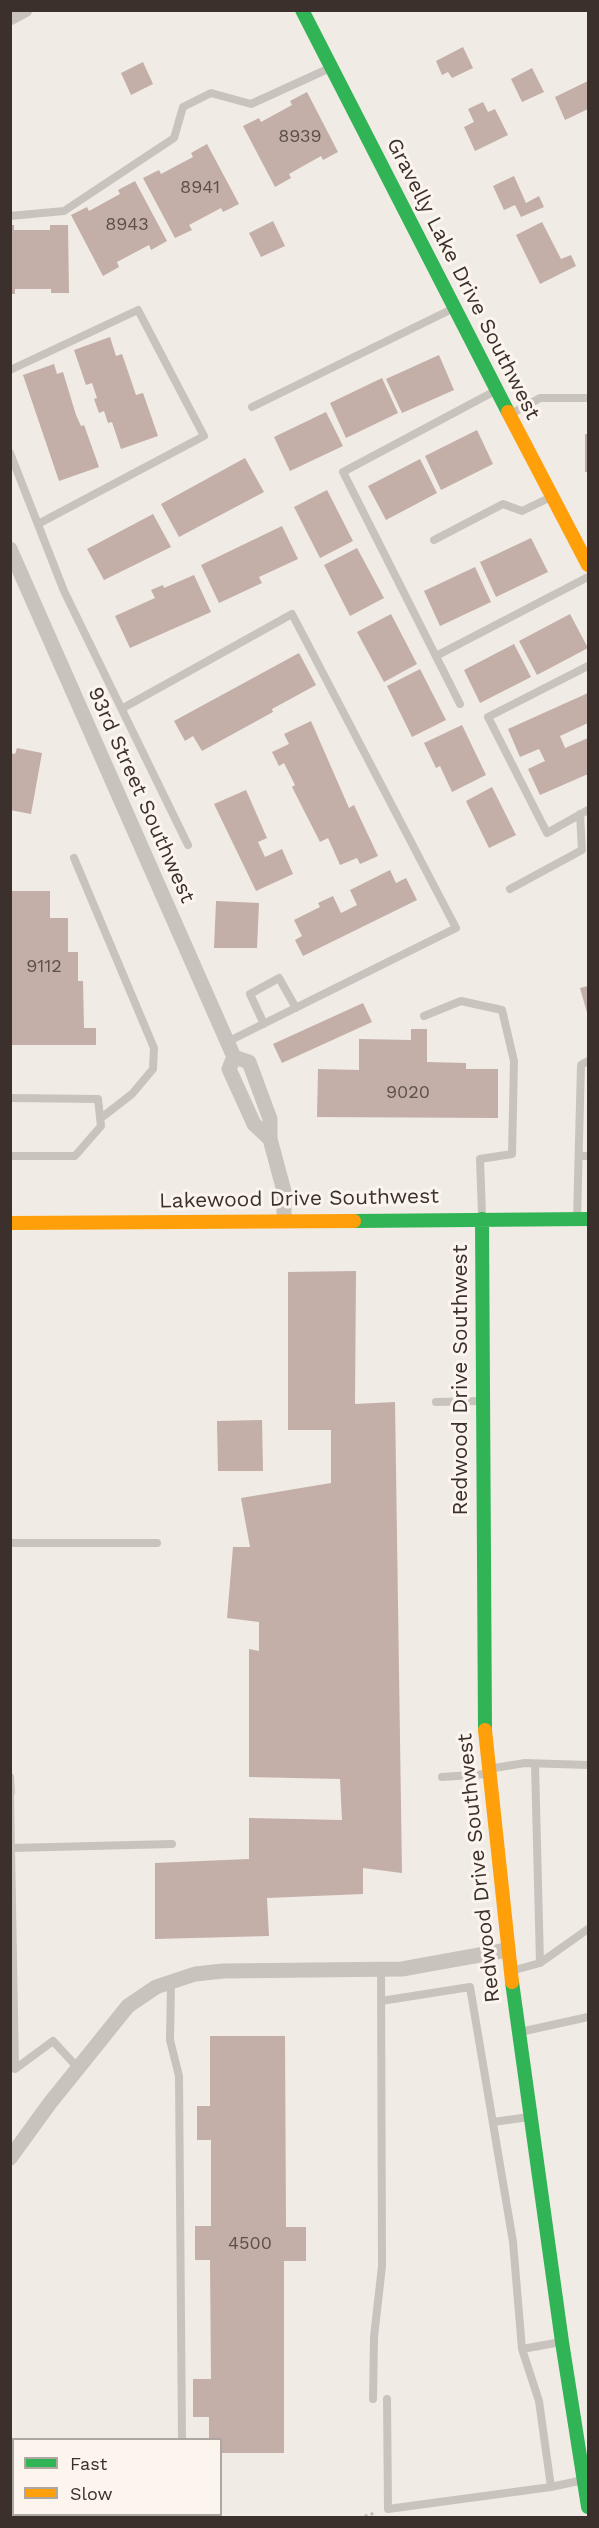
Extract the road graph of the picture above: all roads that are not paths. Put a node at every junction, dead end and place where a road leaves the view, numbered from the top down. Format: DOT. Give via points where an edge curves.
graph roads {
  1 [pos="25,10"];
  2 [pos="304,11"];
  3 [pos="10,18"];
  4 [pos="331,67"];
  5 [pos="10,216"];
  6 [pos="453,308"];
  7 [pos="10,370"];
  8 [pos="497,390"];
  9 [pos="588,398"];
  10 [pos="252,407"];
  11 [pos="509,415"];
  12 [pos="10,453"];
  13 [pos="552,496"];
  14 [pos="38,524"];
  15 [pos="434,540"];
  16 [pos="10,549"];
  17 [pos="588,565"];
  18 [pos="588,577"];
  19 [pos="436,656"];
  20 [pos="588,666"];
  21 [pos="460,704"];
  22 [pos="123,708"];
  23 [pos="588,810"];
  24 [pos="580,814"];
  25 [pos="188,845"];
  26 [pos="74,858"];
  27 [pos="510,889"];
  28 [pos="296,1008"];
  29 [pos="424,1016"];
  30 [pos="264,1024"];
  31 [pos="230,1049"];
  32 [pos="588,1061"];
  33 [pos="10,1098"];
  34 [pos="100,1119"];
  35 [pos="10,1156"];
  36 [pos="579,1156"];
  37 [pos="588,1156"];
  38 [pos="482,1219"];
  39 [pos="583,1219"];
  40 [pos="284,1220"];
  41 [pos="10,1223"];
  42 [pos="482,1401"];
  43 [pos="436,1402"];
  44 [pos="10,1543"];
  45 [pos="157,1543"];
  46 [pos="535,1764"];
  47 [pos="588,1765"];
  48 [pos="488,1771"];
  49 [pos="10,1777"];
  50 [pos="442,1777"];
  51 [pos="11,1792"];
  52 [pos="172,1844"];
  53 [pos="12,1848"];
  54 [pos="588,1929"];
  55 [pos="507,1950"];
  56 [pos="540,1963"];
  57 [pos="381,1969"];
  58 [pos="510,1971"];
  59 [pos="171,1982"];
  60 [pos="381,2001"];
  61 [pos="588,2016"];
  62 [pos="519,2032"];
  63 [pos="78,2068"];
  64 [pos="531,2117"];
  65 [pos="493,2122"];
  66 [pos="10,2158"];
  67 [pos="562,2342"];
  68 [pos="522,2349"];
  69 [pos="373,2398"];
  70 [pos="387,2399"];
  71 [pos="182,2438"];
  72 [pos="584,2480"];
  73 [pos="551,2487"];
  74 [pos="588,2507"];
  1 -- 3 [label="street"];
  2 -- 4 [label="street, Gravelly Lake Drive Southwest"];
  4 -- 5 [label="lane" via="251,104 211,93 183,106 174,138 64,211"];
  4 -- 6 [label="street, Gravelly Lake Drive Southwest"];
  6 -- 8 [label="street, Gravelly Lake Drive Southwest"];
  6 -- 10 [label="lane"];
  7 -- 14 [label="lane" via="138,310 204,436"];
  8 -- 11 [label="street, Gravelly Lake Drive Southwest"];
  8 -- 19 [label="lane" via="343,472"];
  9 -- 11 [label="lane" via="540,398"];
  11 -- 13 [label="street, Gravelly Lake Drive Southwest"];
  12 -- 14 [label="lane"];
  13 -- 15 [label="lane" via="522,512 503,504"];
  13 -- 17 [label="street, Gravelly Lake Drive Southwest"];
  14 -- 22 [label="lane" via="64,591"];
  16 -- 31 [label="street, 93rd Street Southwest"];
  18 -- 19 [label="lane"];
  19 -- 21 [label="lane"];
  20 -- 24 [label="lane" via="488,717 547,833"];
  22 -- 25 [label="lane"];
  22 -- 28 [label="lane" via="292,614 456,928"];
  23 -- 24 [label="lane"];
  24 -- 27 [label="lane" via="582,850"];
  26 -- 34 [label="lane" via="154,1048 153,1069 132,1094"];
  28 -- 30 [label="lane"];
  28 -- 30 [label="lane" via="279,978 250,994"];
  29 -- 38 [label="lane" via="461,1001 502,1010 514,1061 512,1154 480,1159"];
  30 -- 31 [label="lane"];
  31 -- 40 [label="street, 93rd Street Southwest" via="249,1062 270,1119 270,1139 284,1191"];
  32 -- 36 [label="lane" via="581,1065"];
  33 -- 34 [label="lane" via="98,1099"];
  34 -- 35 [label="lane" via="102,1126 75,1156"];
  36 -- 37 [label="lane"];
  36 -- 39 [label="lane"];
  38 -- 39 [label="street, Lakewood Drive Southwest"];
  38 -- 40 [label="street, Lakewood Drive Southwest"];
  38 -- 42 [label="street, Redwood Drive Southwest"];
  40 -- 41 [label="street, Lakewood Drive Southwest"];
  42 -- 43 [label="lane"];
  42 -- 48 [label="street, Redwood Drive Southwest" via="483,1668"];
  44 -- 45 [label="lane"];
  46 -- 47 [label="lane"];
  46 -- 48 [label="lane"];
  46 -- 56 [label="lane"];
  48 -- 50 [label="lane"];
  48 -- 55 [label="street, Redwood Drive Southwest"];
  49 -- 51 [label="lane"];
  51 -- 53 [label="lane"];
  52 -- 53 [label="lane"];
  53 -- 63 [label="lane" via="15,2069 53,2041"];
  54 -- 56 [label="lane"];
  55 -- 57 [label="street" via="402,1969"];
  55 -- 58 [label="street, Redwood Drive Southwest"];
  56 -- 58 [label="lane"];
  57 -- 59 [label="street" via="223,1971"];
  57 -- 60 [label="lane"];
  58 -- 62 [label="street, Redwood Drive Southwest"];
  59 -- 63 [label="street" via="128,2006"];
  59 -- 71 [label="lane" via="170,2040 179,2076"];
  60 -- 65 [label="lane" via="470,1987"];
  60 -- 69 [label="lane" via="382,2266 374,2337"];
  61 -- 62 [label="lane"];
  62 -- 64 [label="street, Redwood Drive Southwest"];
  63 -- 66 [label="street"];
  64 -- 65 [label="lane"];
  64 -- 67 [label="street, Redwood Drive Southwest"];
  65 -- 68 [label="lane" via="513,2242"];
  67 -- 68 [label="lane"];
  67 -- 72 [label="street, Redwood Drive Southwest"];
  68 -- 73 [label="lane" via="539,2401"];
  70 -- 73 [label="lane" via="388,2509"];
  72 -- 73 [label="lane"];
  72 -- 74 [label="street, Redwood Drive Southwest"];
}
